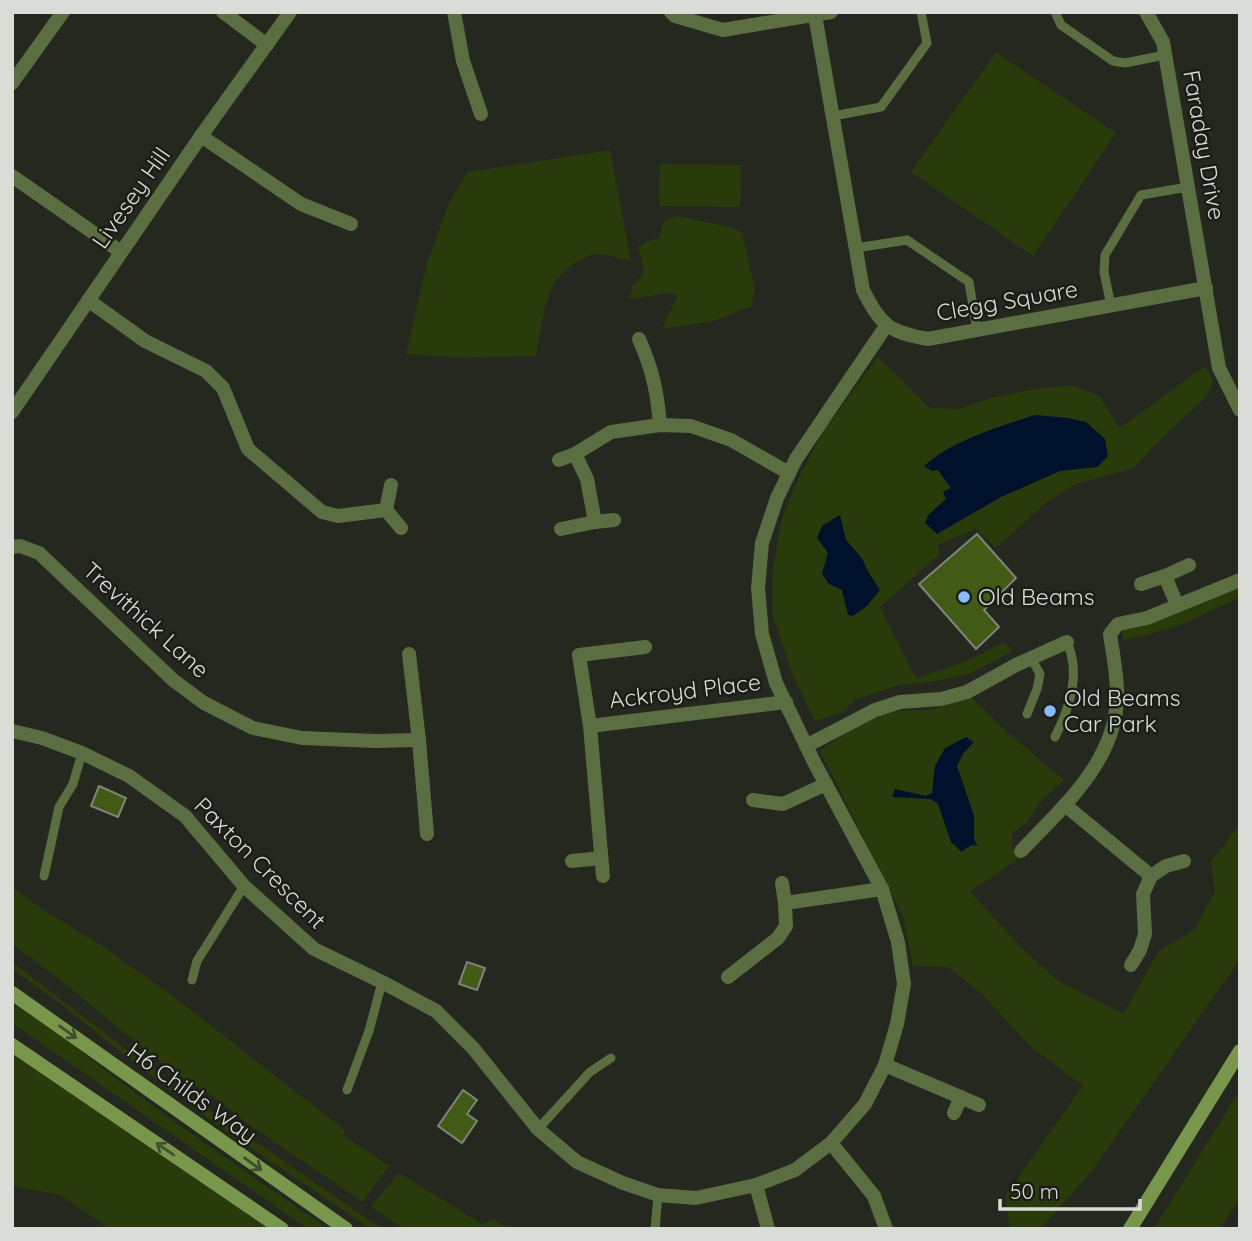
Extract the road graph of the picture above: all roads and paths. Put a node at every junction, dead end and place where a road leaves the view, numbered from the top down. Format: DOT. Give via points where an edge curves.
graph roads {
  1 [pos="63,12"];
  2 [pos="223,12"];
  3 [pos="290,12"];
  4 [pos="454,12"];
  5 [pos="671,12"];
  6 [pos="831,12"];
  7 [pos="921,12"];
  8 [pos="1055,12"];
  9 [pos="1146,12"];
  10 [pos="815,15"];
  11 [pos="267,45"];
  12 [pos="1165,55"];
  13 [pos="12,83"];
  14 [pos="481,114"];
  15 [pos="833,116"];
  16 [pos="201,136"];
  17 [pos="12,176"];
  18 [pos="1188,187"];
  19 [pos="351,224"];
  20 [pos="856,248"];
  21 [pos="121,252"];
  22 [pos="1206,288"];
  23 [pos="88,300"];
  24 [pos="1111,306"];
  25 [pos="886,326"];
  26 [pos="977,330"];
  27 [pos="639,339"];
  28 [pos="1240,410"];
  29 [pos="12,412"];
  30 [pos="660,425"];
  31 [pos="575,454"];
  32 [pos="559,460"];
  33 [pos="789,473"];
  34 [pos="391,485"];
  35 [pos="386,510"];
  36 [pos="614,520"];
  37 [pos="594,522"];
  38 [pos="401,528"];
  39 [pos="561,529"];
  40 [pos="12,547"];
  41 [pos="1189,565"];
  42 [pos="1165,576"];
  43 [pos="1240,580"];
  44 [pos="1141,584"];
  45 [pos="1177,606"];
  46 [pos="1067,642"];
  47 [pos="645,647"];
  48 [pos="409,654"];
  49 [pos="1031,658"];
  50 [pos="786,702"];
  51 [pos="1027,714"];
  52 [pos="590,726"];
  53 [pos="12,731"];
  54 [pos="1055,737"];
  55 [pos="419,740"];
  56 [pos="806,746"];
  57 [pos="82,753"];
  58 [pos="826,784"];
  59 [pos="753,800"];
  60 [pos="1065,805"];
  61 [pos="427,834"];
  62 [pos="1021,851"];
  63 [pos="601,858"];
  64 [pos="572,860"];
  65 [pos="1184,861"];
  66 [pos="44,876"];
  67 [pos="603,876"];
  68 [pos="1151,876"];
  69 [pos="782,883"];
  70 [pos="244,886"];
  71 [pos="882,889"];
  72 [pos="785,903"];
  73 [pos="1131,965"];
  74 [pos="728,977"];
  75 [pos="191,980"];
  76 [pos="382,982"];
  77 [pos="12,993"];
  78 [pos="12,1045"];
  79 [pos="1240,1051"];
  80 [pos="611,1058"];
  81 [pos="885,1065"];
  82 [pos="347,1090"];
  83 [pos="961,1097"];
  84 [pos="979,1105"];
  85 [pos="954,1113"];
  86 [pos="538,1129"];
  87 [pos="831,1143"];
  88 [pos="756,1185"];
  89 [pos="658,1195"];
  90 [pos="282,1229"];
  91 [pos="346,1229"];
  92 [pos="655,1229"];
  93 [pos="768,1229"];
  94 [pos="886,1229"];
  95 [pos="1130,1229"];
  1 -- 13 [label="street"];
  2 -- 11 [label="street"];
  3 -- 11 [label="street, Livesey Hill"];
  4 -- 14 [label="street" via="463,61"];
  5 -- 10 [label="street" via="723,30"];
  6 -- 10 [label="street"];
  7 -- 15 [label="lane" via="927,43 881,107"];
  8 -- 12 [label="lane" via="1061,24 1113,61"];
  9 -- 12 [label="street, Faraday Drive"];
  10 -- 15 [label="street"];
  11 -- 16 [label="street, Livesey Hill"];
  12 -- 18 [label="street, Faraday Drive"];
  15 -- 20 [label="street"];
  16 -- 19 [label="street" via="302,204"];
  16 -- 21 [label="street, Livesey Hill"];
  17 -- 21 [label="street"];
  18 -- 22 [label="street, Faraday Drive"];
  18 -- 24 [label="lane" via="1141,195 1105,255"];
  20 -- 25 [label="street" via="863,290"];
  20 -- 26 [label="lane" via="906,240 969,282"];
  21 -- 23 [label="street, Livesey Hill"];
  22 -- 24 [label="street, Clegg Square"];
  22 -- 28 [label="street, Faraday Drive" via="1219,368"];
  23 -- 29 [label="street, Livesey Hill"];
  23 -- 35 [label="street" via="145,341 206,370 223,388 248,449 322,512 338,516"];
  24 -- 26 [label="street, Clegg Square"];
  25 -- 26 [label="street, Clegg Square" via="928,339"];
  25 -- 33 [label="street, Paxton Crescent"];
  27 -- 30 [label="street" via="649,360"];
  30 -- 31 [label="street" via="611,432"];
  30 -- 33 [label="street" via="691,426 731,440"];
  31 -- 32 [label="street"];
  31 -- 37 [label="street" via="587,479"];
  33 -- 50 [label="street, Paxton Crescent" via="762,543 758,588 762,635"];
  34 -- 35 [label="street"];
  35 -- 38 [label="street"];
  36 -- 37 [label="street"];
  37 -- 39 [label="street"];
  40 -- 55 [label="street, Trevithick Lane" via="39,553 173,680 204,703 253,728 302,738"];
  41 -- 42 [label="street"];
  42 -- 44 [label="street"];
  42 -- 45 [label="street"];
  43 -- 45 [label="street"];
  45 -- 60 [label="street" via="1118,624 1110,634 1117,701 1112,728 1101,756"];
  46 -- 49 [label="street"];
  46 -- 54 [label="lane" via="1074,663 1072,692"];
  47 -- 52 [label="street, Ackroyd Place" via="579,655"];
  48 -- 55 [label="street"];
  49 -- 51 [label="lane" via="1040,674"];
  49 -- 56 [label="street" via="967,692 875,710"];
  50 -- 52 [label="street, Ackroyd Place"];
  50 -- 56 [label="street, Paxton Crescent"];
  52 -- 63 [label="street, Ackroyd Place"];
  53 -- 57 [label="street, Paxton Crescent"];
  55 -- 61 [label="street"];
  56 -- 58 [label="street, Paxton Crescent"];
  57 -- 66 [label="lane" via="59,807"];
  57 -- 70 [label="street, Paxton Crescent" via="130,776 185,816"];
  58 -- 59 [label="street" via="783,804"];
  58 -- 71 [label="street, Paxton Crescent"];
  60 -- 62 [label="street"];
  60 -- 68 [label="street"];
  63 -- 64 [label="street"];
  63 -- 67 [label="street, Ackroyd Place"];
  65 -- 68 [label="street"];
  68 -- 73 [label="street" via="1143,894 1145,934"];
  69 -- 72 [label="street"];
  70 -- 75 [label="lane" via="197,961"];
  70 -- 76 [label="street, Paxton Crescent" via="314,949"];
  71 -- 72 [label="street"];
  71 -- 81 [label="street, Paxton Crescent" via="898,942 904,984"];
  72 -- 74 [label="street" via="786,926 778,938"];
  76 -- 82 [label="lane"];
  76 -- 86 [label="street, Paxton Crescent" via="436,1011 473,1048"];
  77 -- 91 [label="street, H6 Childs Way, one-way"];
  90 -- 78 [label="street, one-way"];
  79 -- 95 [label="street"];
  80 -- 86 [label="lane" via="590,1072"];
  81 -- 83 [label="street"];
  81 -- 87 [label="street, Paxton Crescent" via="865,1104"];
  83 -- 84 [label="street"];
  83 -- 85 [label="street"];
  86 -- 89 [label="street, Paxton Crescent" via="577,1161"];
  87 -- 88 [label="street, Paxton Crescent" via="795,1170"];
  87 -- 94 [label="street" via="874,1196"];
  88 -- 89 [label="street, Paxton Crescent" via="695,1198"];
  88 -- 93 [label="street"];
  89 -- 92 [label="lane"];
}
